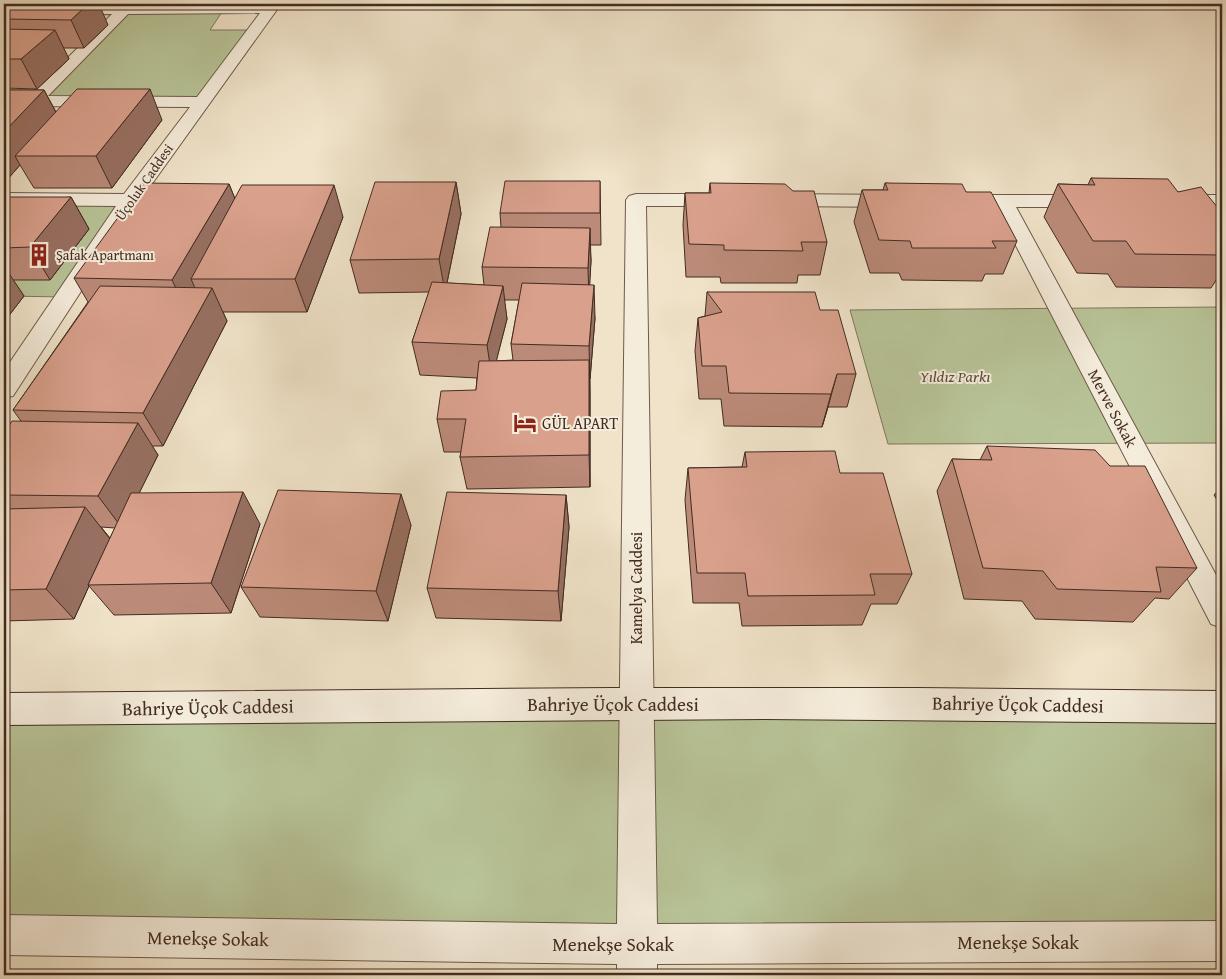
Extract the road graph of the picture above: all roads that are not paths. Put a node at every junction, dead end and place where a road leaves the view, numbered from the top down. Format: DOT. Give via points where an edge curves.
graph roads {
  1 [pos="272,6"];
  2 [pos="125,9"];
  3 [pos="4,11"];
  4 [pos="4,101"];
  5 [pos="34,101"];
  6 [pos="201,102"];
  7 [pos="4,199"];
  8 [pos="130,200"];
  9 [pos="915,201"];
  10 [pos="944,201"];
  11 [pos="1003,201"];
  12 [pos="1103,201"];
  13 [pos="1152,201"];
  14 [pos="1222,201"];
  15 [pos="8,378"];
  16 [pos="1222,615"];
  17 [pos="636,703"];
  18 [pos="1222,708"];
  19 [pos="4,710"];
  20 [pos="4,935"];
  21 [pos="1222,941"];
  22 [pos="637,960"];
  1 -- 2 [label="street"];
  1 -- 6 [label="street, Üçoluk Caddesi"];
  2 -- 3 [label="street"];
  2 -- 5 [label="street"];
  4 -- 5 [label="street"];
  5 -- 6 [label="street"];
  6 -- 8 [label="street, Üçoluk Caddesi"];
  7 -- 8 [label="street"];
  8 -- 15 [label="street, Üçoluk Caddesi"];
  9 -- 17 [label="street, Kamelya Caddesi" via="636,200"];
  10 -- 11 [label="street"];
  11 -- 12 [label="street"];
  11 -- 16 [label="street, Merve Sokak"];
  13 -- 14 [label="street"];
  17 -- 18 [label="street, Bahriye Üçok Caddesi" via="1006,703"];
  17 -- 19 [label="street, Bahriye Üçok Caddesi"];
  17 -- 22 [label="street, Kamelya Caddesi"];
  20 -- 22 [label="street, Menekşe Sokak"];
  21 -- 22 [label="street, Menekşe Sokak"];
}
